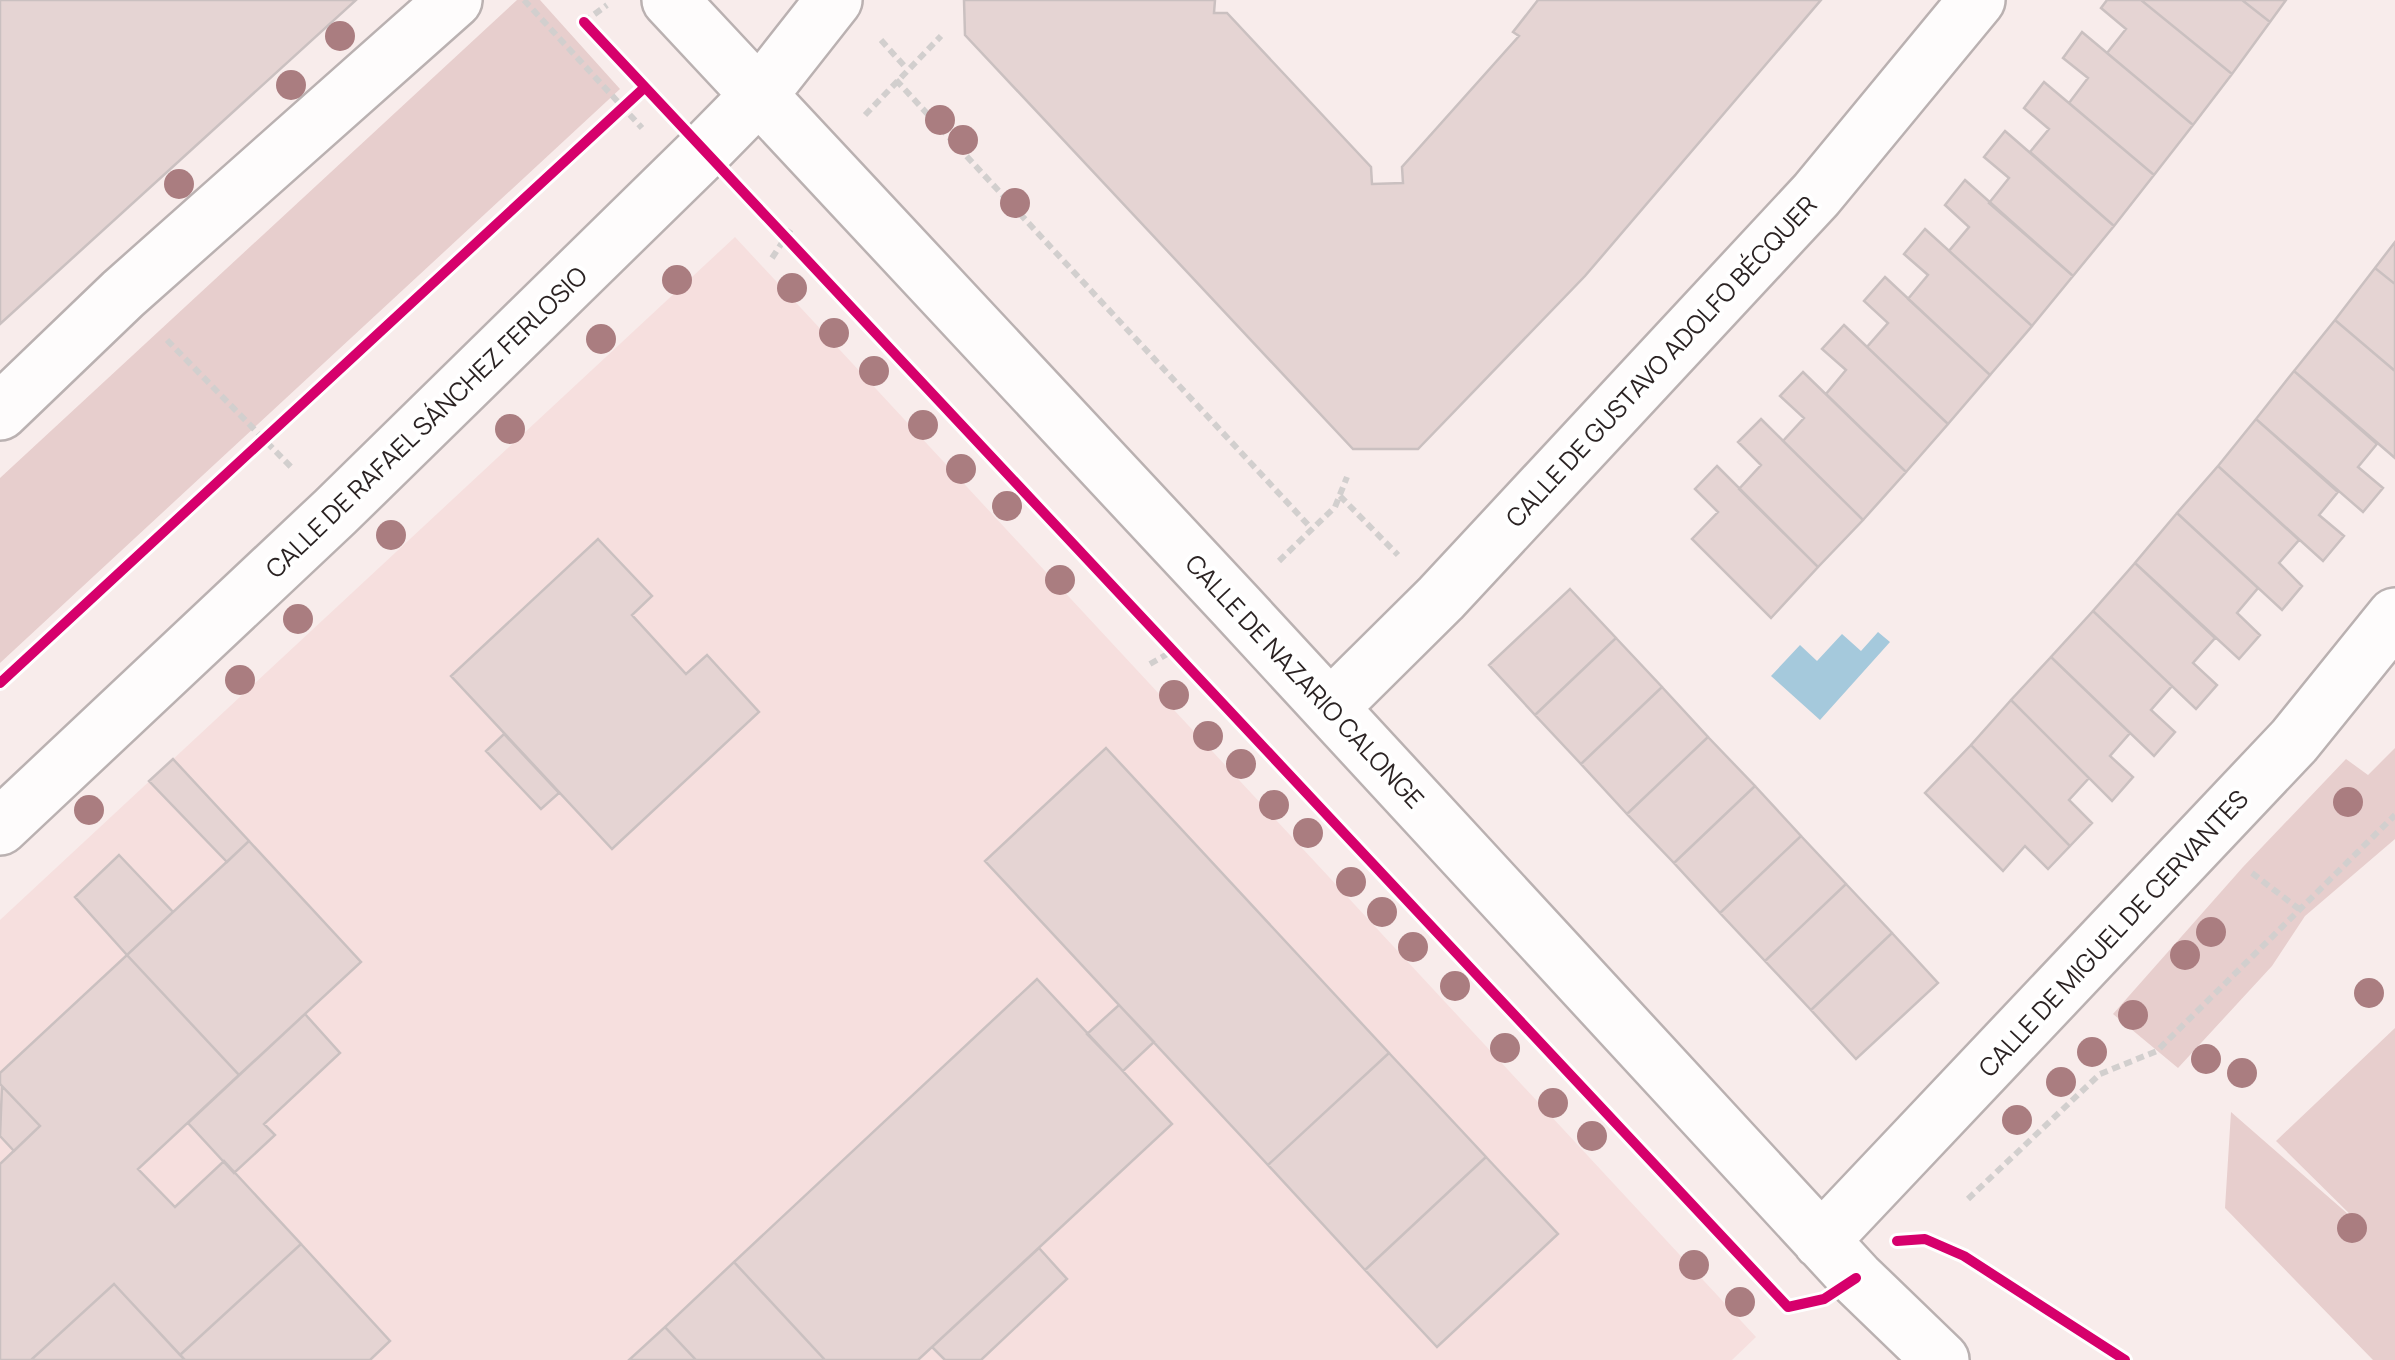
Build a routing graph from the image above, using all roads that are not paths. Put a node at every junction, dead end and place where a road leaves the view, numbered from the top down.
1 (454, 0) edge
2 (670, 0) edge
3 (834, 0) edge
4 (1977, 0) edge
5 (760, 94) junction
6 (0, 412) edge
7 (2395, 616) edge
8 (1330, 708) junction
9 (0, 827) edge
10 (1821, 1241) junction
11 (1941, 1360) edge

1 - 6 street
2 - 5 street, CALLE DE NAZARIO CALONGE
3 - 5 street, CALLE DE RAFAEL SÁNCHEZ FERLOSIO
4 - 8 street, CALLE DE GUSTAVO ADOLFO BÉCQUER
5 - 8 street, CALLE DE NAZARIO CALONGE
5 - 9 street, CALLE DE RAFAEL SÁNCHEZ FERLOSIO
7 - 10 street, CALLE DE MIGUEL DE CERVANTES
8 - 10 street, CALLE DE NAZARIO CALONGE
10 - 11 street, CALLE DE NAZARIO CALONGE

